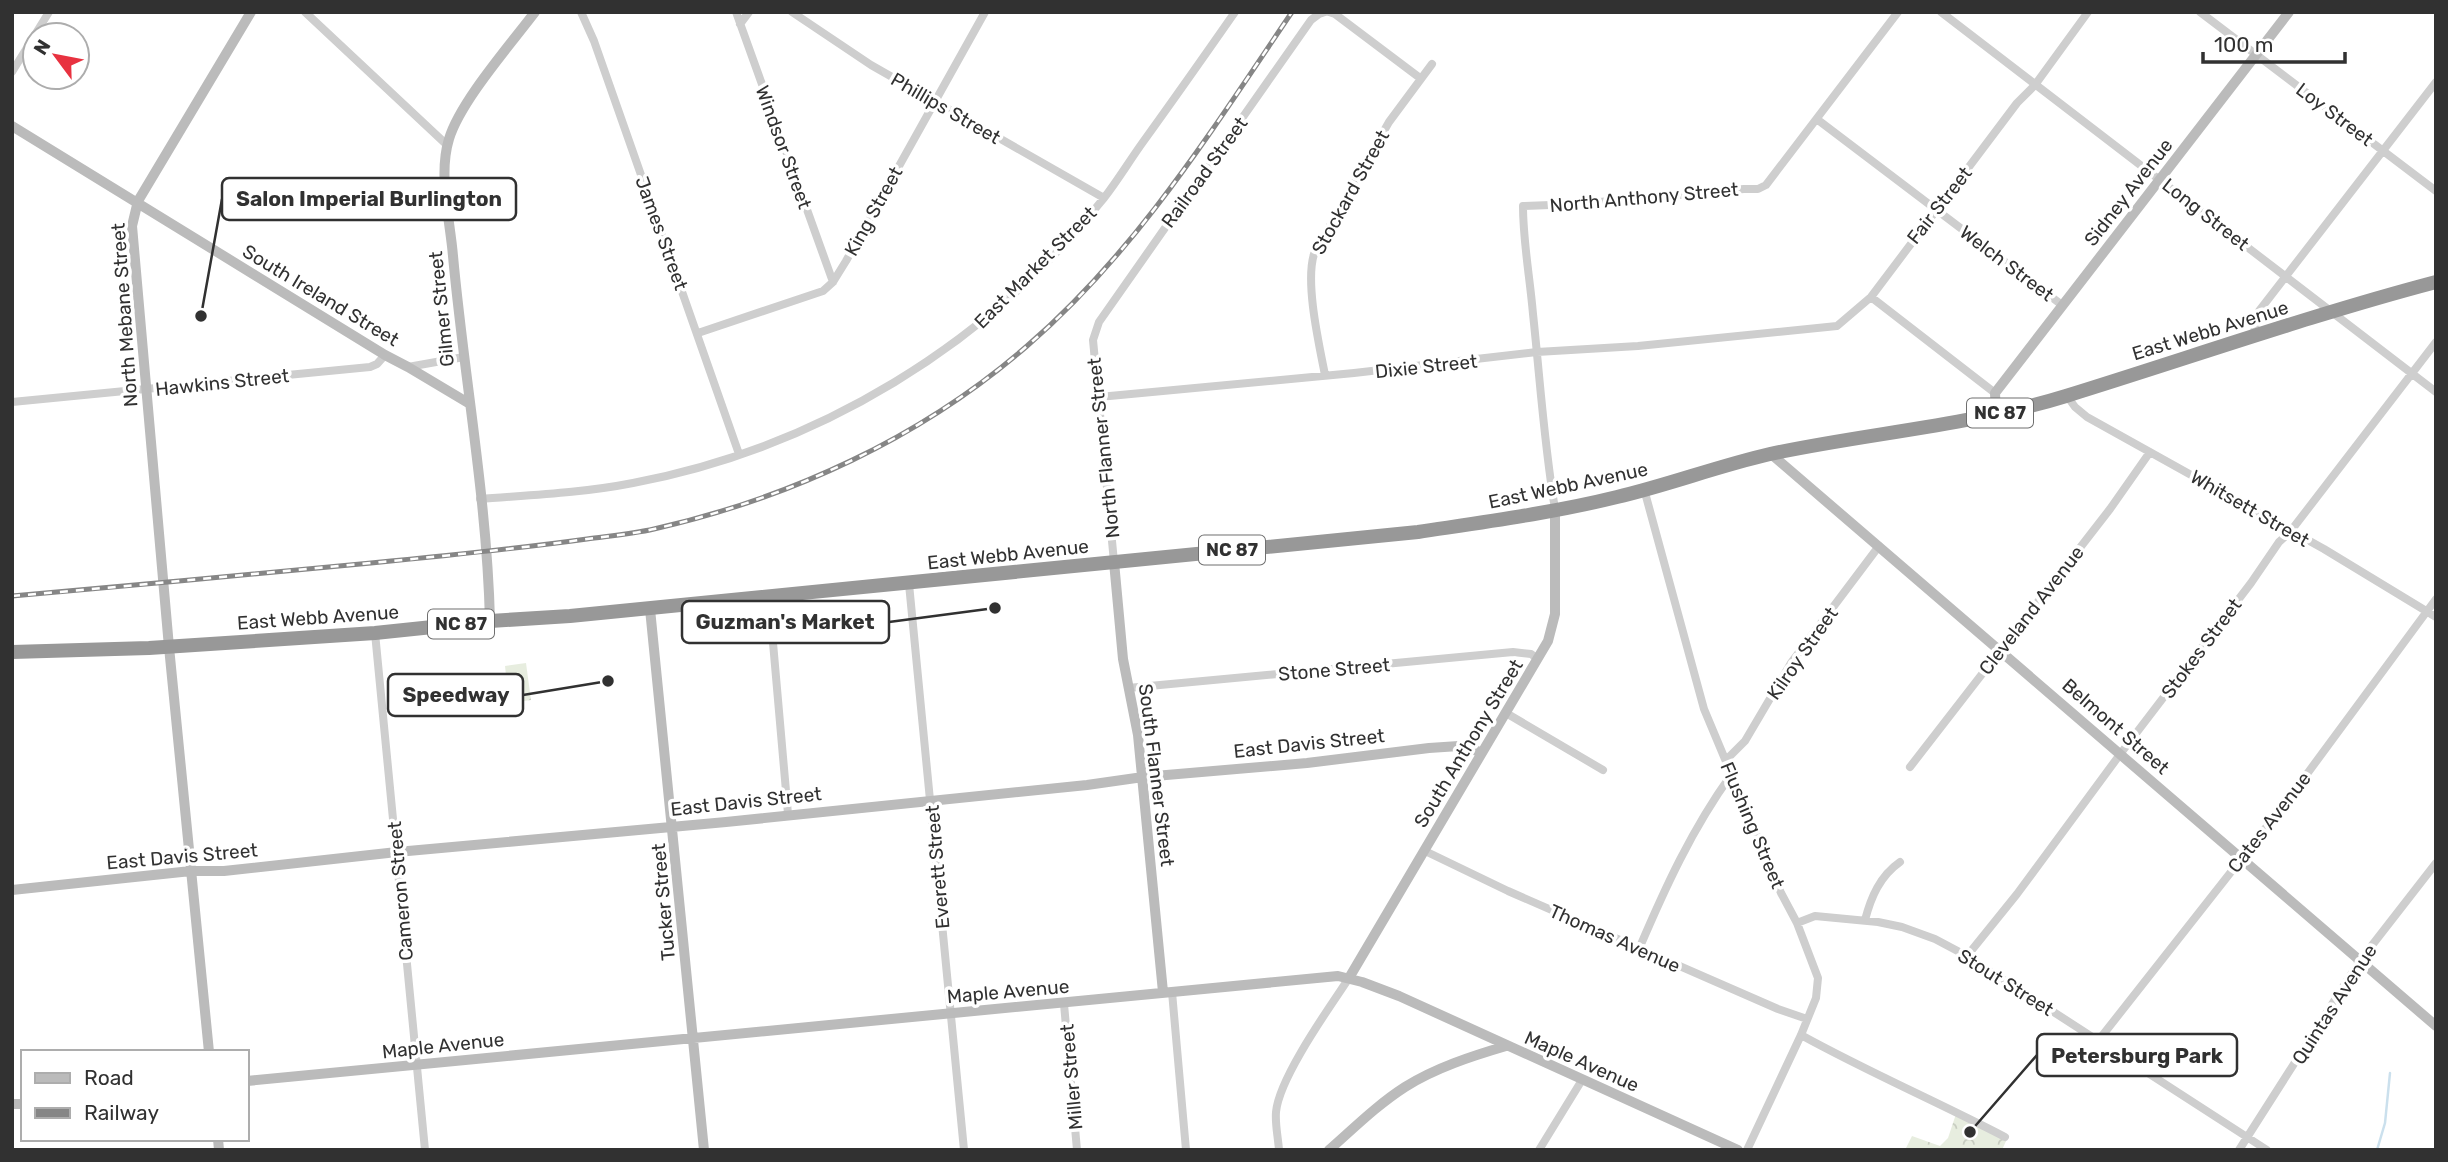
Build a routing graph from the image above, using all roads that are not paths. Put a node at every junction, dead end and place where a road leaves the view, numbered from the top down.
1 (49, 12) edge
2 (251, 12) edge
3 (305, 12) edge
4 (535, 12) edge
5 (581, 12) edge
6 (736, 12) edge
7 (749, 12) edge
8 (792, 12) edge
9 (985, 12) edge
10 (1236, 12) edge
11 (1898, 12) edge
12 (1941, 12) edge
13 (2088, 12) edge
14 (2200, 12) edge
15 (2289, 12) edge
16 (1324, 13) edge
17 (740, 24) junction
18 (2257, 54) junction
19 (1432, 64) dead end
20 (12, 72) edge
21 (1420, 78) junction
22 (2436, 82) edge
23 (2035, 85) junction
24 (934, 100) junction
25 (1818, 120) junction
26 (12, 126) edge
27 (447, 145) junction
28 (2382, 150) junction
29 (2161, 179) junction
30 (2436, 191) edge
31 (1104, 198) junction
32 (138, 201) junction
33 (1936, 209) junction
34 (2286, 275) junction
35 (832, 282) junction
36 (2436, 282) edge
37 (1871, 297) junction
38 (2062, 305) junction
39 (2332, 312) junction
40 (698, 333) junction
41 (1095, 333) joint
42 (1753, 335) joint
43 (2253, 336) junction
44 (2436, 341) edge
45 (1537, 352) junction
46 (385, 355) junction
47 (464, 357) junction
48 (408, 367) junction
49 (2411, 373) junction
50 (1325, 375) junction
51 (147, 389) junction
52 (2436, 392) edge
53 (1995, 393) junction
54 (2067, 396) junction
55 (1099, 397) junction
56 (12, 402) edge
57 (470, 404) junction
58 (1996, 414) junction
59 (2150, 452) junction
60 (738, 454) junction
61 (1771, 454) junction
62 (1644, 489) junction
63 (480, 499) junction
64 (1555, 509) junction
65 (2290, 532) junction
66 (1879, 547) junction
67 (1114, 562) junction
68 (909, 583) junction
69 (769, 597) junction
70 (2436, 599) edge
71 (650, 609) junction
72 (2427, 611) junction
73 (2436, 617) edge
74 (490, 621) junction
75 (375, 633) junction
76 (169, 647) junction
77 (2000, 650) junction
78 (12, 652) edge
79 (1538, 659) junction
80 (1128, 688) junction
81 (1506, 713) junction
82 (1481, 752) junction
83 (2121, 753) junction
84 (1726, 760) junction
85 (1910, 767) dead end
86 (1604, 770) dead end
87 (1731, 775) junction
88 (1143, 778) junction
89 (931, 800) junction
90 (788, 814) junction
91 (673, 826) junction
92 (1425, 851) junction
93 (397, 852) junction
94 (2240, 859) junction
95 (1900, 862) dead end
96 (2436, 863) edge
97 (191, 871) junction
98 (12, 890) edge
99 (1865, 920) junction
100 (1797, 923) junction
101 (1639, 949) junction
102 (1967, 956) junction
103 (2359, 962) junction
104 (1349, 978) junction
105 (1168, 992) junction
106 (1065, 1003) junction
107 (949, 1013) junction
108 (1807, 1019) junction
109 (2436, 1026) edge
110 (1801, 1035) junction
111 (693, 1039) junction
112 (2098, 1041) junction
113 (1506, 1046) junction
114 (209, 1050) edge
115 (416, 1066) junction
116 (1582, 1080) junction
117 (248, 1082) edge
118 (2005, 1137) dead end
119 (2246, 1137) junction
120 (425, 1150) edge
121 (704, 1150) edge
122 (964, 1150) edge
123 (1077, 1150) edge
124 (1186, 1150) edge
125 (1279, 1150) edge
126 (1329, 1150) edge
127 (1539, 1150) edge
128 (1738, 1150) edge
129 (1747, 1150) edge
130 (2239, 1150) edge
131 (2267, 1150) edge

1 - 20 street
2 - 32 street, North Mebane Street
3 - 27 street
4 - 27 street
5 - 40 street, James Street
6 - 17 street, Windsor Street
7 - 17 street
8 - 24 street, Phillips Street
9 - 24 street, King Street
10 - 31 street, East Market Street
11 - 25 street, North Anthony Street
12 - 23 street, Long Street
13 - 23 street, Fair Street
14 - 18 street, Loy Street
15 - 18 street, Sidney Avenue
16 - 21 street
16 - 41 street, Railroad Street
17 - 35 street, Windsor Street
18 - 28 street, Loy Street
18 - 29 street, Sidney Avenue
19 - 21 street, Stockard Street
21 - 50 street, Stockard Street
22 - 28 street
23 - 29 street, Long Street
23 - 33 street, Fair Street
24 - 31 street, Phillips Street
24 - 35 street, King Street
25 - 33 street, Welch Street
25 - 45 street, North Anthony Street
26 - 32 street, South Ireland Street
27 - 47 street, Gilmer Street
28 - 30 street, Loy Street
28 - 34 street
29 - 34 street, Long Street
29 - 38 street, Sidney Avenue
31 - 60 street, East Market Street
32 - 46 street, South Ireland Street
32 - 51 street, North Mebane Street
33 - 37 street, Fair Street
33 - 38 street, Welch Street
34 - 39 street, Long Street
34 - 43 street
35 - 40 street
36 - 39 highway, East Webb Avenue / NC 87
37 - 42 street, Fair Street
37 - 53 street
38 - 53 street, Sidney Avenue
39 - 43 highway, East Webb Avenue / NC 87
39 - 49 street, Long Street
40 - 60 street, James Street
41 - 55 street, North Flanner Street
42 - 45 street, Dixie Street
43 - 54 highway, East Webb Avenue / NC 87
44 - 49 street, Stokes Street
45 - 50 street, Dixie Street
45 - 64 street, North Anthony Street
46 - 48 street, South Ireland Street
46 - 51 street, Hawkins Street
47 - 48 street
47 - 57 street, Gilmer Street
48 - 57 street, South Ireland Street
49 - 52 street, Long Street
49 - 65 street, Stokes Street
50 - 55 street, Dixie Street
51 - 56 street, Hawkins Street
51 - 76 street, North Mebane Street
53 - 58 street
54 - 58 highway, East Webb Avenue / NC 87
54 - 59 street, Whitsett Street
55 - 67 street, North Flanner Street
57 - 63 street, Gilmer Street
58 - 61 highway, East Webb Avenue / NC 87
59 - 65 street, Whitsett Street
59 - 77 street, Cleveland Avenue
60 - 63 street, East Market Street
61 - 62 highway, East Webb Avenue / NC 87
61 - 66 street, Belmont Street
62 - 64 highway, East Webb Avenue / NC 87
62 - 84 street, Flushing Street
63 - 74 street, Gilmer Street
64 - 67 highway, East Webb Avenue / NC 87
64 - 79 street, South Anthony Street
65 - 72 street, Whitsett Street
65 - 83 street, Stokes Street
66 - 77 street, Belmont Street
66 - 84 street, Kilroy Street
67 - 68 highway, East Webb Avenue / NC 87
67 - 80 street, South Flanner Street
68 - 69 highway, East Webb Avenue / NC 87
68 - 89 street, Everett Street
69 - 71 highway, East Webb Avenue / NC 87
69 - 90 street
70 - 72 street, Cates Avenue
71 - 74 highway, East Webb Avenue / NC 87
71 - 91 street, Tucker Street
72 - 73 street, Whitsett Street
72 - 94 street, Cates Avenue
74 - 75 highway, East Webb Avenue / NC 87
75 - 76 highway, East Webb Avenue / NC 87
75 - 93 street, Cameron Street
76 - 78 highway, East Webb Avenue / NC 87
76 - 97 street, North Mebane Street
77 - 83 street, Belmont Street
77 - 85 street, Cleveland Avenue
79 - 80 street, Stone Street
79 - 81 street, South Anthony Street
80 - 88 street, South Flanner Street
81 - 82 street, South Anthony Street
81 - 86 street
82 - 88 street, East Davis Street
82 - 92 street, South Anthony Street
83 - 94 street, Belmont Street
83 - 102 street, Stokes Street
84 - 87 street, Flushing Street
87 - 100 street, Flushing Street
87 - 101 street
88 - 89 street, East Davis Street
88 - 105 street, South Flanner Street
89 - 90 street, East Davis Street
89 - 107 street, Everett Street
90 - 91 street, East Davis Street
91 - 93 street, East Davis Street
91 - 111 street, Tucker Street
92 - 101 street, Thomas Avenue
92 - 104 street, South Anthony Street
93 - 97 street, East Davis Street
93 - 115 street, Cameron Street
94 - 103 street, Belmont Street
94 - 112 street, Cates Avenue
95 - 99 street
96 - 103 street, Quintas Avenue
97 - 98 street, East Davis Street
97 - 114 street, North Mebane Street
99 - 100 street, Stout Street
99 - 102 street, Stout Street
100 - 108 street, Flushing Street
101 - 108 street, Thomas Avenue
102 - 112 street, Stout Street
103 - 109 street, Belmont Street
103 - 119 street, Quintas Avenue
104 - 105 street, Maple Avenue
104 - 113 street, Maple Avenue
104 - 125 street
105 - 106 street, Maple Avenue
105 - 124 street, South Flanner Street
106 - 107 street, Maple Avenue
106 - 123 street, Miller Street
107 - 111 street, Maple Avenue
107 - 122 street, Everett Street
108 - 110 street, Flushing Street
110 - 118 street
110 - 129 street, Flushing Street
111 - 115 street, Maple Avenue
111 - 121 street, Tucker Street
112 - 119 street, Stout Street
113 - 116 street, Maple Avenue
113 - 126 street
115 - 117 street, Maple Avenue
115 - 120 street, Cameron Street
116 - 127 street
116 - 128 street, Maple Avenue
119 - 130 street, Quintas Avenue
119 - 131 street, Stout Street

